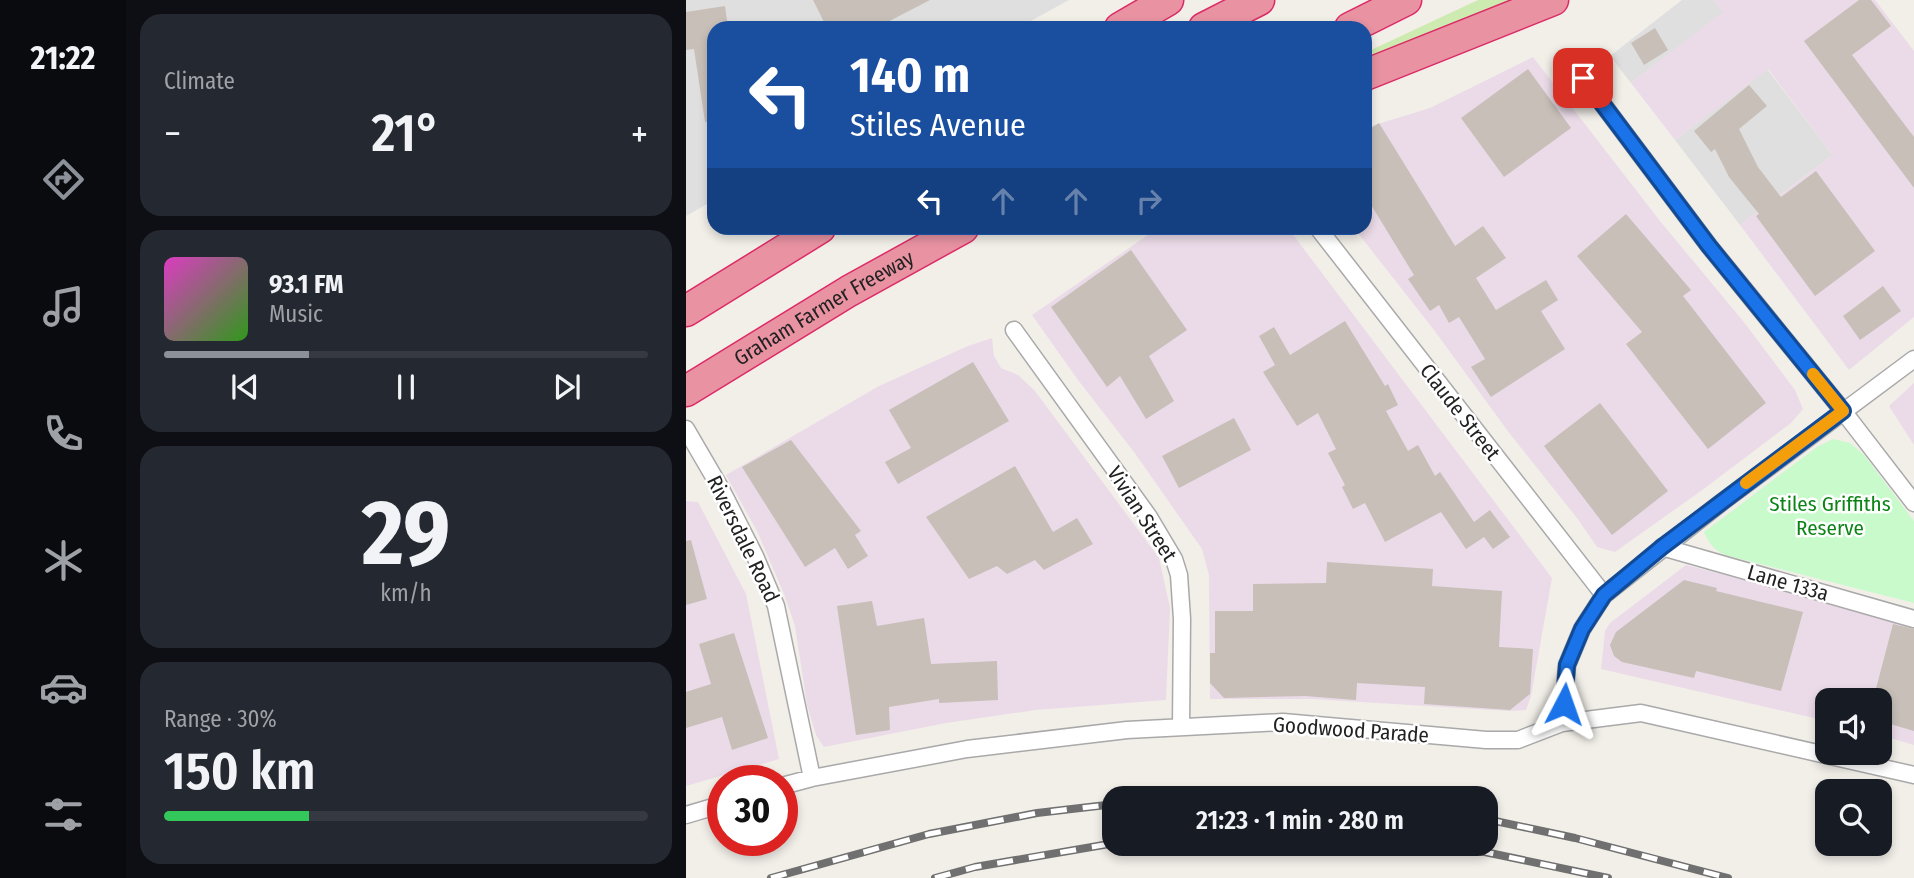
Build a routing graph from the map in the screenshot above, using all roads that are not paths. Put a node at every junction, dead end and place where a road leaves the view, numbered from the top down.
1 (1168, 0) edge
2 (1259, 0) edge
3 (1406, 0) edge
4 (1553, 0) edge
5 (1132, 21) edge
6 (1218, 21) edge
7 (1364, 21) edge
8 (1575, 64) dead end
9 (1372, 72) edge
10 (809, 235) edge
11 (950, 235) edge
12 (1323, 235) edge
13 (686, 311) edge
14 (1014, 330) dead end
15 (1914, 359) edge
16 (686, 391) edge
17 (1843, 411) junction
18 (686, 429) edge
19 (1914, 503) edge
20 (1662, 547) junction
21 (1604, 595) junction
22 (1914, 619) edge
23 (1562, 723) junction
24 (1181, 727) junction
25 (1914, 775) edge
26 (812, 778) junction
27 (798, 782) edge
28 (707, 809) edge
29 (686, 815) edge

1 - 5 highway
2 - 6 highway
3 - 7 highway
4 - 9 highway
8 - 17 street
10 - 13 highway
11 - 16 highway, Graham Farmer Freeway
12 - 21 street, Claude Street
14 - 24 street, Vivian Street
15 - 17 street
17 - 19 street
17 - 20 street
18 - 26 street, Riversdale Road
20 - 21 street
20 - 22 street, Lane 133a
21 - 23 street
23 - 24 street, Goodwood Parade
23 - 25 street, Goodwood Parade
24 - 26 street, Goodwood Parade
26 - 27 street, Goodwood Parade
28 - 29 street

